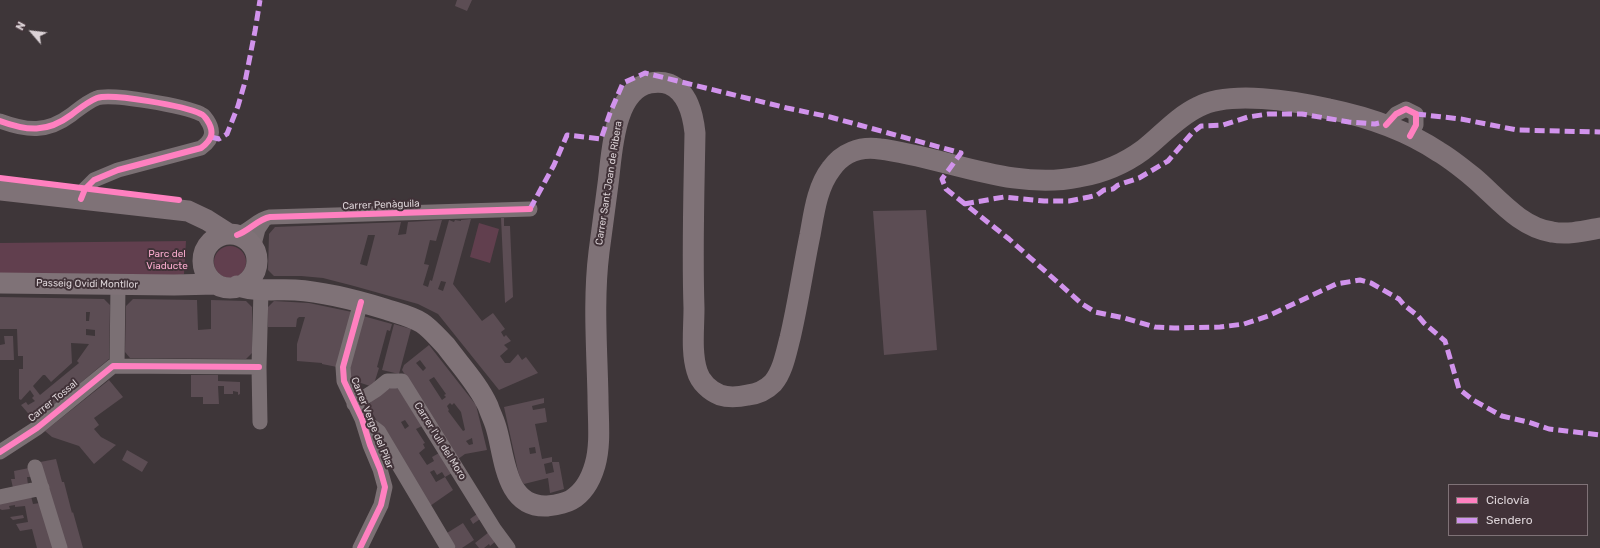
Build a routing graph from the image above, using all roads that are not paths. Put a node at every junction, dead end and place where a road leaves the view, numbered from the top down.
1 (0, 121) edge
2 (0, 190) edge
3 (81, 199) junction
4 (530, 209) dead end
5 (193, 213) junction
6 (266, 218) junction
7 (1600, 228) edge
8 (233, 234) junction
9 (253, 248) junction
10 (205, 256) junction
11 (255, 269) junction
12 (0, 283) edge
13 (216, 284) junction
14 (118, 285) junction
15 (174, 285) junction
16 (237, 286) junction
17 (261, 290) junction
18 (288, 290) junction
19 (361, 302) junction
20 (117, 365) junction
21 (259, 367) junction
22 (354, 404) junction
23 (362, 419) junction
24 (260, 422) dead end
25 (0, 452) edge
26 (35, 467) dead end
27 (42, 488) junction
28 (0, 497) edge
29 (60, 548) edge
30 (360, 548) edge
31 (448, 548) edge
32 (508, 548) edge

1 - 3 street
2 - 3 main road
3 - 5 main road
4 - 6 street, Carrer Penàguila
5 - 8 main road
5 - 10 main road
6 - 8 street
6 - 9 street
7 - 19 main road, Carrer Sant Joan de Ribera
8 - 9 main road
8 - 10 main road
9 - 11 main road
10 - 13 main road
10 - 15 main road, Passeig Ovidi Montllor
11 - 16 main road
11 - 18 main road, Carrer Sant Joan de Ribera
12 - 14 main road, Passeig Ovidi Montllor
13 - 15 main road, Passeig Ovidi Montllor
13 - 16 main road
14 - 15 main road, Passeig Ovidi Montllor
14 - 20 street
16 - 17 main road, Carrer Sant Joan de Ribera
17 - 18 main road, Carrer Sant Joan de Ribera
17 - 21 street
18 - 19 main road, Carrer Sant Joan de Ribera
19 - 22 street, Carrer Verge del Pilar
20 - 21 street
20 - 25 street, Carrer Tossal
21 - 24 street
22 - 23 street, Carrer Verge del Pilar
22 - 32 street, Carrer l'ull del Moro
23 - 30 street, Carrer Verge del Pilar
23 - 31 street
26 - 27 street
27 - 28 street
27 - 29 street

